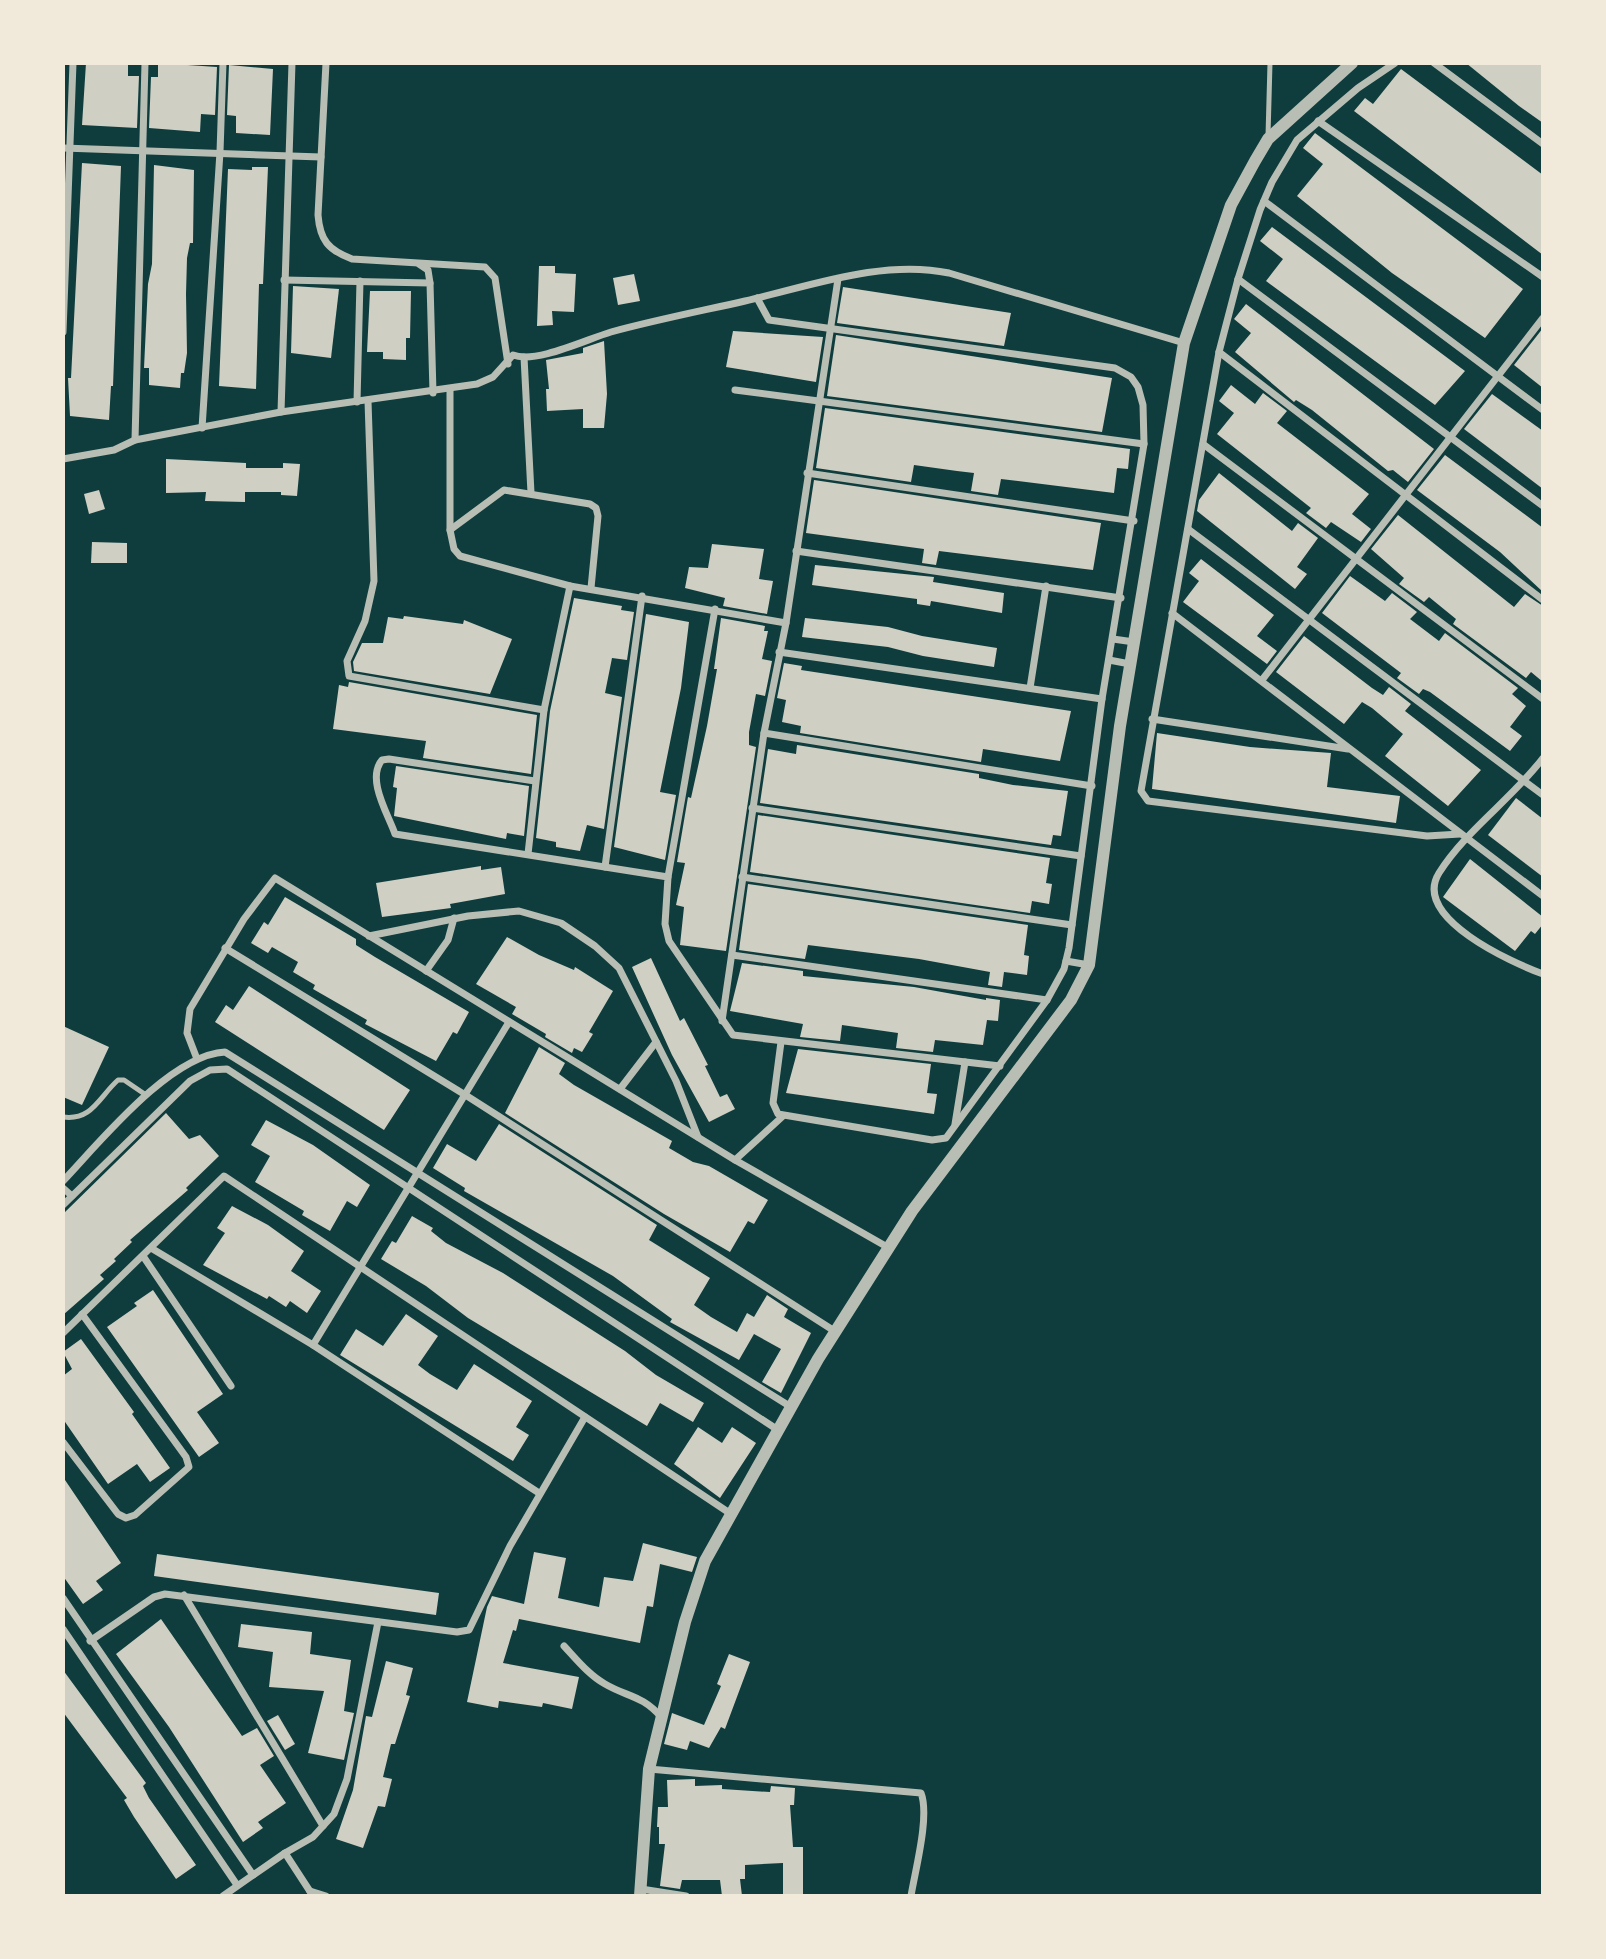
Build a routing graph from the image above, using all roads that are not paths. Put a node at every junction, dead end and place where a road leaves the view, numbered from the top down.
1 (74, 63) edge
2 (145, 63) edge
3 (222, 63) edge
4 (292, 63) edge
5 (326, 63) edge
6 (1270, 63) edge
7 (1352, 63) edge
8 (1395, 63) edge
9 (1434, 63) edge
10 (1318, 121) junction
11 (1268, 139) junction
12 (1543, 144) edge
13 (66, 148) edge
14 (143, 150) junction
15 (220, 152) junction
16 (289, 154) junction
17 (321, 157) junction
18 (1264, 201) junction
19 (415, 262) junction
20 (1543, 277) edge
21 (838, 279) junction
22 (1238, 279) junction
23 (284, 280) junction
24 (360, 281) junction
25 (430, 283) junction
26 (757, 298) junction
27 (1543, 318) edge
28 (831, 328) junction
29 (63, 332) edge
30 (1184, 343) junction
31 (1219, 352) junction
32 (524, 357) junction
33 (508, 365) junction
34 (1497, 376) junction
35 (450, 390) junction
36 (735, 390) dead end
37 (433, 393) junction
38 (821, 400) junction
39 (368, 401) junction
40 (357, 402) junction
41 (1543, 410) edge
42 (281, 412) junction
43 (202, 428) junction
44 (1450, 435) junction
45 (135, 440) junction
46 (1203, 443) junction
47 (1144, 444) junction
48 (63, 459) edge
49 (807, 473) junction
50 (1404, 493) junction
51 (531, 494) junction
52 (1543, 506) edge
53 (1134, 521) junction
54 (1188, 529) junction
55 (450, 530) junction
56 (796, 551) junction
57 (1356, 557) junction
58 (570, 586) junction
59 (1046, 586) junction
60 (591, 588) junction
61 (642, 596) junction
62 (1121, 598) junction
63 (1543, 600) edge
64 (715, 609) junction
65 (1172, 613) junction
66 (1308, 621) junction
67 (786, 623) junction
68 (1113, 639) junction
69 (1134, 642) junction
70 (779, 652) junction
71 (1109, 660) junction
72 (1130, 664) junction
73 (1262, 680) junction
74 (1030, 688) junction
75 (1102, 699) junction
76 (1543, 699) edge
77 (544, 710) junction
78 (1152, 719) junction
79 (764, 733) junction
80 (1348, 749) junction
81 (1543, 758) edge
82 (536, 781) junction
83 (1525, 781) junction
84 (1092, 786) junction
85 (1543, 794) edge
86 (752, 808) junction
87 (1460, 834) junction
88 (1468, 839) junction
89 (528, 854) junction
90 (1081, 856) junction
91 (605, 867) junction
92 (668, 877) junction
93 (741, 877) junction
94 (1543, 896) edge
95 (454, 918) junction
96 (1072, 925) junction
97 (368, 936) junction
98 (225, 948) junction
99 (732, 955) junction
100 (1066, 961) junction
101 (1089, 965) junction
102 (426, 971) junction
103 (1543, 974) edge
104 (1047, 1000) junction
105 (509, 1021) junction
106 (722, 1022) junction
107 (656, 1042) junction
108 (782, 1042) junction
109 (197, 1059) junction
110 (965, 1062) junction
111 (1000, 1066) junction
112 (620, 1089) junction
113 (980, 1093) junction
114 (146, 1095) junction
115 (467, 1096) junction
116 (993, 1101) junction
117 (783, 1116) junction
118 (63, 1117) edge
119 (954, 1128) junction
120 (698, 1137) junction
121 (735, 1160) junction
122 (419, 1173) junction
123 (63, 1181) edge
124 (63, 1188) edge
125 (410, 1188) junction
126 (72, 1196) junction
127 (63, 1205) edge
128 (151, 1248) junction
129 (889, 1248) junction
130 (144, 1256) junction
131 (362, 1266) junction
132 (82, 1314) junction
133 (837, 1332) junction
134 (63, 1333) edge
135 (313, 1345) junction
136 (231, 1386) dead end
137 (791, 1407) junction
138 (586, 1417) junction
139 (778, 1430) junction
140 (63, 1443) edge
141 (539, 1493) junction
142 (730, 1514) junction
143 (184, 1595) junction
144 (63, 1598) edge
145 (378, 1622) junction
146 (63, 1629) edge
147 (90, 1641) junction
148 (564, 1646) dead end
149 (661, 1717) junction
150 (649, 1769) junction
151 (323, 1826) junction
152 (285, 1853) junction
153 (253, 1875) junction
154 (237, 1885) junction
155 (641, 1892) edge
156 (311, 1893) edge
157 (223, 1896) edge
158 (326, 1896) edge
159 (686, 1896) edge
160 (911, 1896) edge

1 - 13 street
2 - 14 street
3 - 15 street
4 - 16 street
5 - 17 street
6 - 11 lane
7 - 11 street
8 - 10 street
9 - 12 street
10 - 18 street
10 - 20 street
11 - 30 street
13 - 14 street
13 - 29 street
14 - 15 street
14 - 45 street
15 - 16 street
15 - 43 street
16 - 17 street
16 - 23 street
17 - 19 street
18 - 22 street
18 - 34 street
19 - 25 street
19 - 33 street
21 - 26 street
21 - 28 street
21 - 30 street
22 - 31 street
22 - 44 street
23 - 24 street
23 - 42 street
24 - 25 street
24 - 40 street
25 - 37 street
26 - 28 street
26 - 32 street
27 - 34 street
28 - 38 street
28 - 47 street
30 - 69 street
31 - 46 street
31 - 50 street
32 - 33 street
32 - 51 street
33 - 35 street
34 - 41 street
34 - 44 street
35 - 37 street
35 - 55 street
36 - 38 street
37 - 39 street
38 - 47 street
38 - 49 street
39 - 40 street
39 - 77 street
40 - 42 street
42 - 43 street
43 - 45 street
44 - 50 street
44 - 52 street
45 - 48 street
46 - 54 street
46 - 57 street
47 - 53 street
49 - 53 street
49 - 56 street
50 - 57 street
50 - 63 street
51 - 55 street
51 - 60 street
53 - 62 street
54 - 65 street
54 - 66 street
55 - 58 street
56 - 59 street
56 - 67 street
57 - 66 street
57 - 76 street
58 - 60 street
58 - 77 street
59 - 62 street
59 - 74 street
60 - 61 street
61 - 64 street
61 - 91 street
62 - 68 street
64 - 67 street
64 - 92 street
65 - 73 street
65 - 78 street
66 - 73 street
66 - 83 street
67 - 70 street
68 - 69 street
68 - 71 street
69 - 72 street
70 - 74 street
70 - 79 street
71 - 72 street
71 - 75 street
72 - 101 street
73 - 80 street
74 - 75 street
75 - 84 street
77 - 82 street
78 - 80 street
78 - 87 street
79 - 84 street
79 - 86 street
80 - 87 street
81 - 83 street
82 - 89 street
82 - 89 street
83 - 85 street
83 - 88 street
84 - 90 street
86 - 90 street
86 - 93 street
87 - 88 street
88 - 94 street
88 - 103 street
89 - 91 street
90 - 96 street
91 - 92 street
92 - 106 street
93 - 96 street
93 - 99 street
95 - 97 street
95 - 102 street
95 - 107 street
96 - 100 street
97 - 98 street
97 - 102 street
98 - 109 street
98 - 115 street
99 - 104 street
99 - 106 street
100 - 101 street
100 - 104 street
101 - 116 street
102 - 105 street
104 - 111 street
105 - 112 street
105 - 115 street
106 - 108 street
107 - 112 street
107 - 120 street
108 - 110 street
108 - 117 street
109 - 114 street
109 - 122 street
110 - 111 street
110 - 119 street
111 - 113 street
112 - 120 street
113 - 116 street
113 - 119 street
114 - 118 lane
114 - 123 street
115 - 122 street
115 - 133 street
116 - 129 street
117 - 119 street
117 - 121 street
120 - 121 street
121 - 129 street
122 - 125 street
122 - 137 street
124 - 126 street
125 - 126 street
125 - 131 street
125 - 139 street
126 - 127 street
128 - 130 street
128 - 131 street
128 - 135 street
129 - 133 street
130 - 132 street
130 - 136 street
131 - 135 street
131 - 138 street
132 - 134 street
132 - 140 street
133 - 137 street
135 - 141 street
137 - 139 street
138 - 141 street
138 - 142 street
139 - 142 street
141 - 145 street
142 - 149 street
143 - 145 street
143 - 147 street
143 - 151 street
144 - 147 street
145 - 151 street
146 - 154 street
147 - 153 street
148 - 149 street
149 - 150 street
150 - 155 street
150 - 160 street
151 - 152 street
152 - 153 street
152 - 156 street
153 - 154 street
154 - 157 street
155 - 159 street
156 - 158 street

